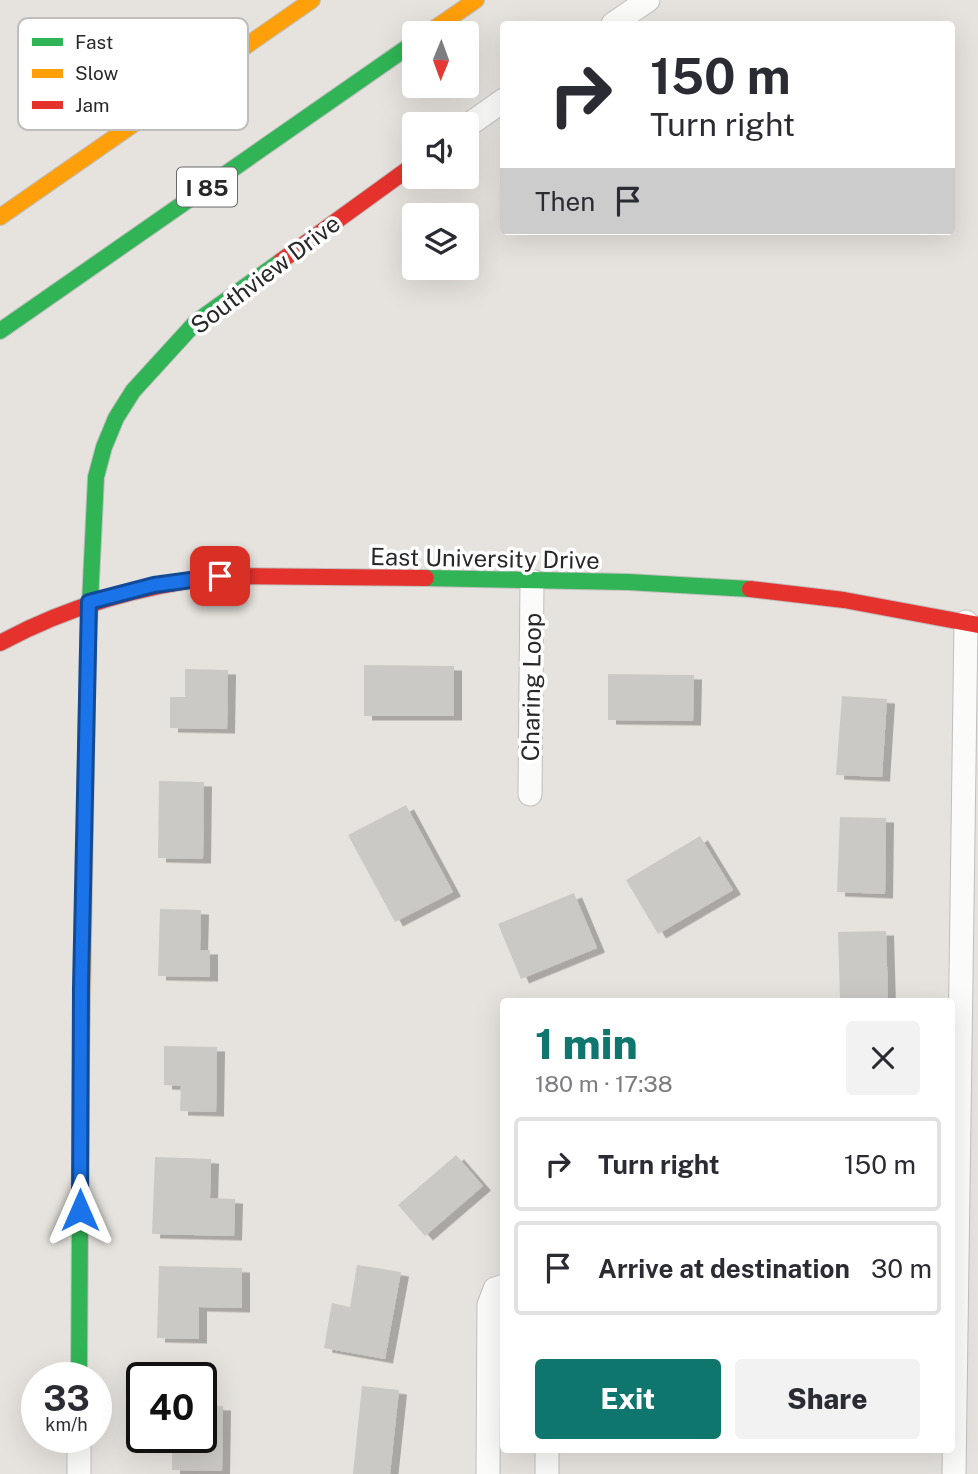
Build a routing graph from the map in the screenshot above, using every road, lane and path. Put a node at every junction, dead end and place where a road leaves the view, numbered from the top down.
1 (312, 0) edge
2 (476, 0) edge
3 (648, 0) edge
4 (445, 21) edge
5 (617, 21) edge
6 (248, 44) edge
7 (402, 51) edge
8 (500, 103) edge
9 (479, 118) edge
10 (124, 130) edge
11 (402, 173) edge
12 (0, 216) edge
13 (0, 331) edge
14 (532, 581) junction
15 (89, 602) junction
16 (972, 624) edge
17 (0, 643) edge
18 (530, 794) dead end
19 (500, 1287) edge
20 (79, 1362) edge
21 (955, 1427) edge
22 (79, 1453) edge
23 (547, 1453) edge
24 (954, 1453) edge
25 (79, 1474) edge
26 (488, 1474) edge
27 (547, 1474) edge
28 (954, 1474) edge

1 - 6 main road
2 - 4 main road
3 - 5 street
7 - 13 main road, I 85
8 - 9 street
10 - 12 main road
11 - 15 main road, Southview Drive
14 - 15 main road, East University Drive
14 - 16 main road, East University Drive
14 - 18 street, Charing Loop
15 - 17 main road, East University Drive
15 - 20 main road, Southview Drive
16 - 21 street
19 - 26 street
22 - 25 street
23 - 27 street
24 - 28 street

